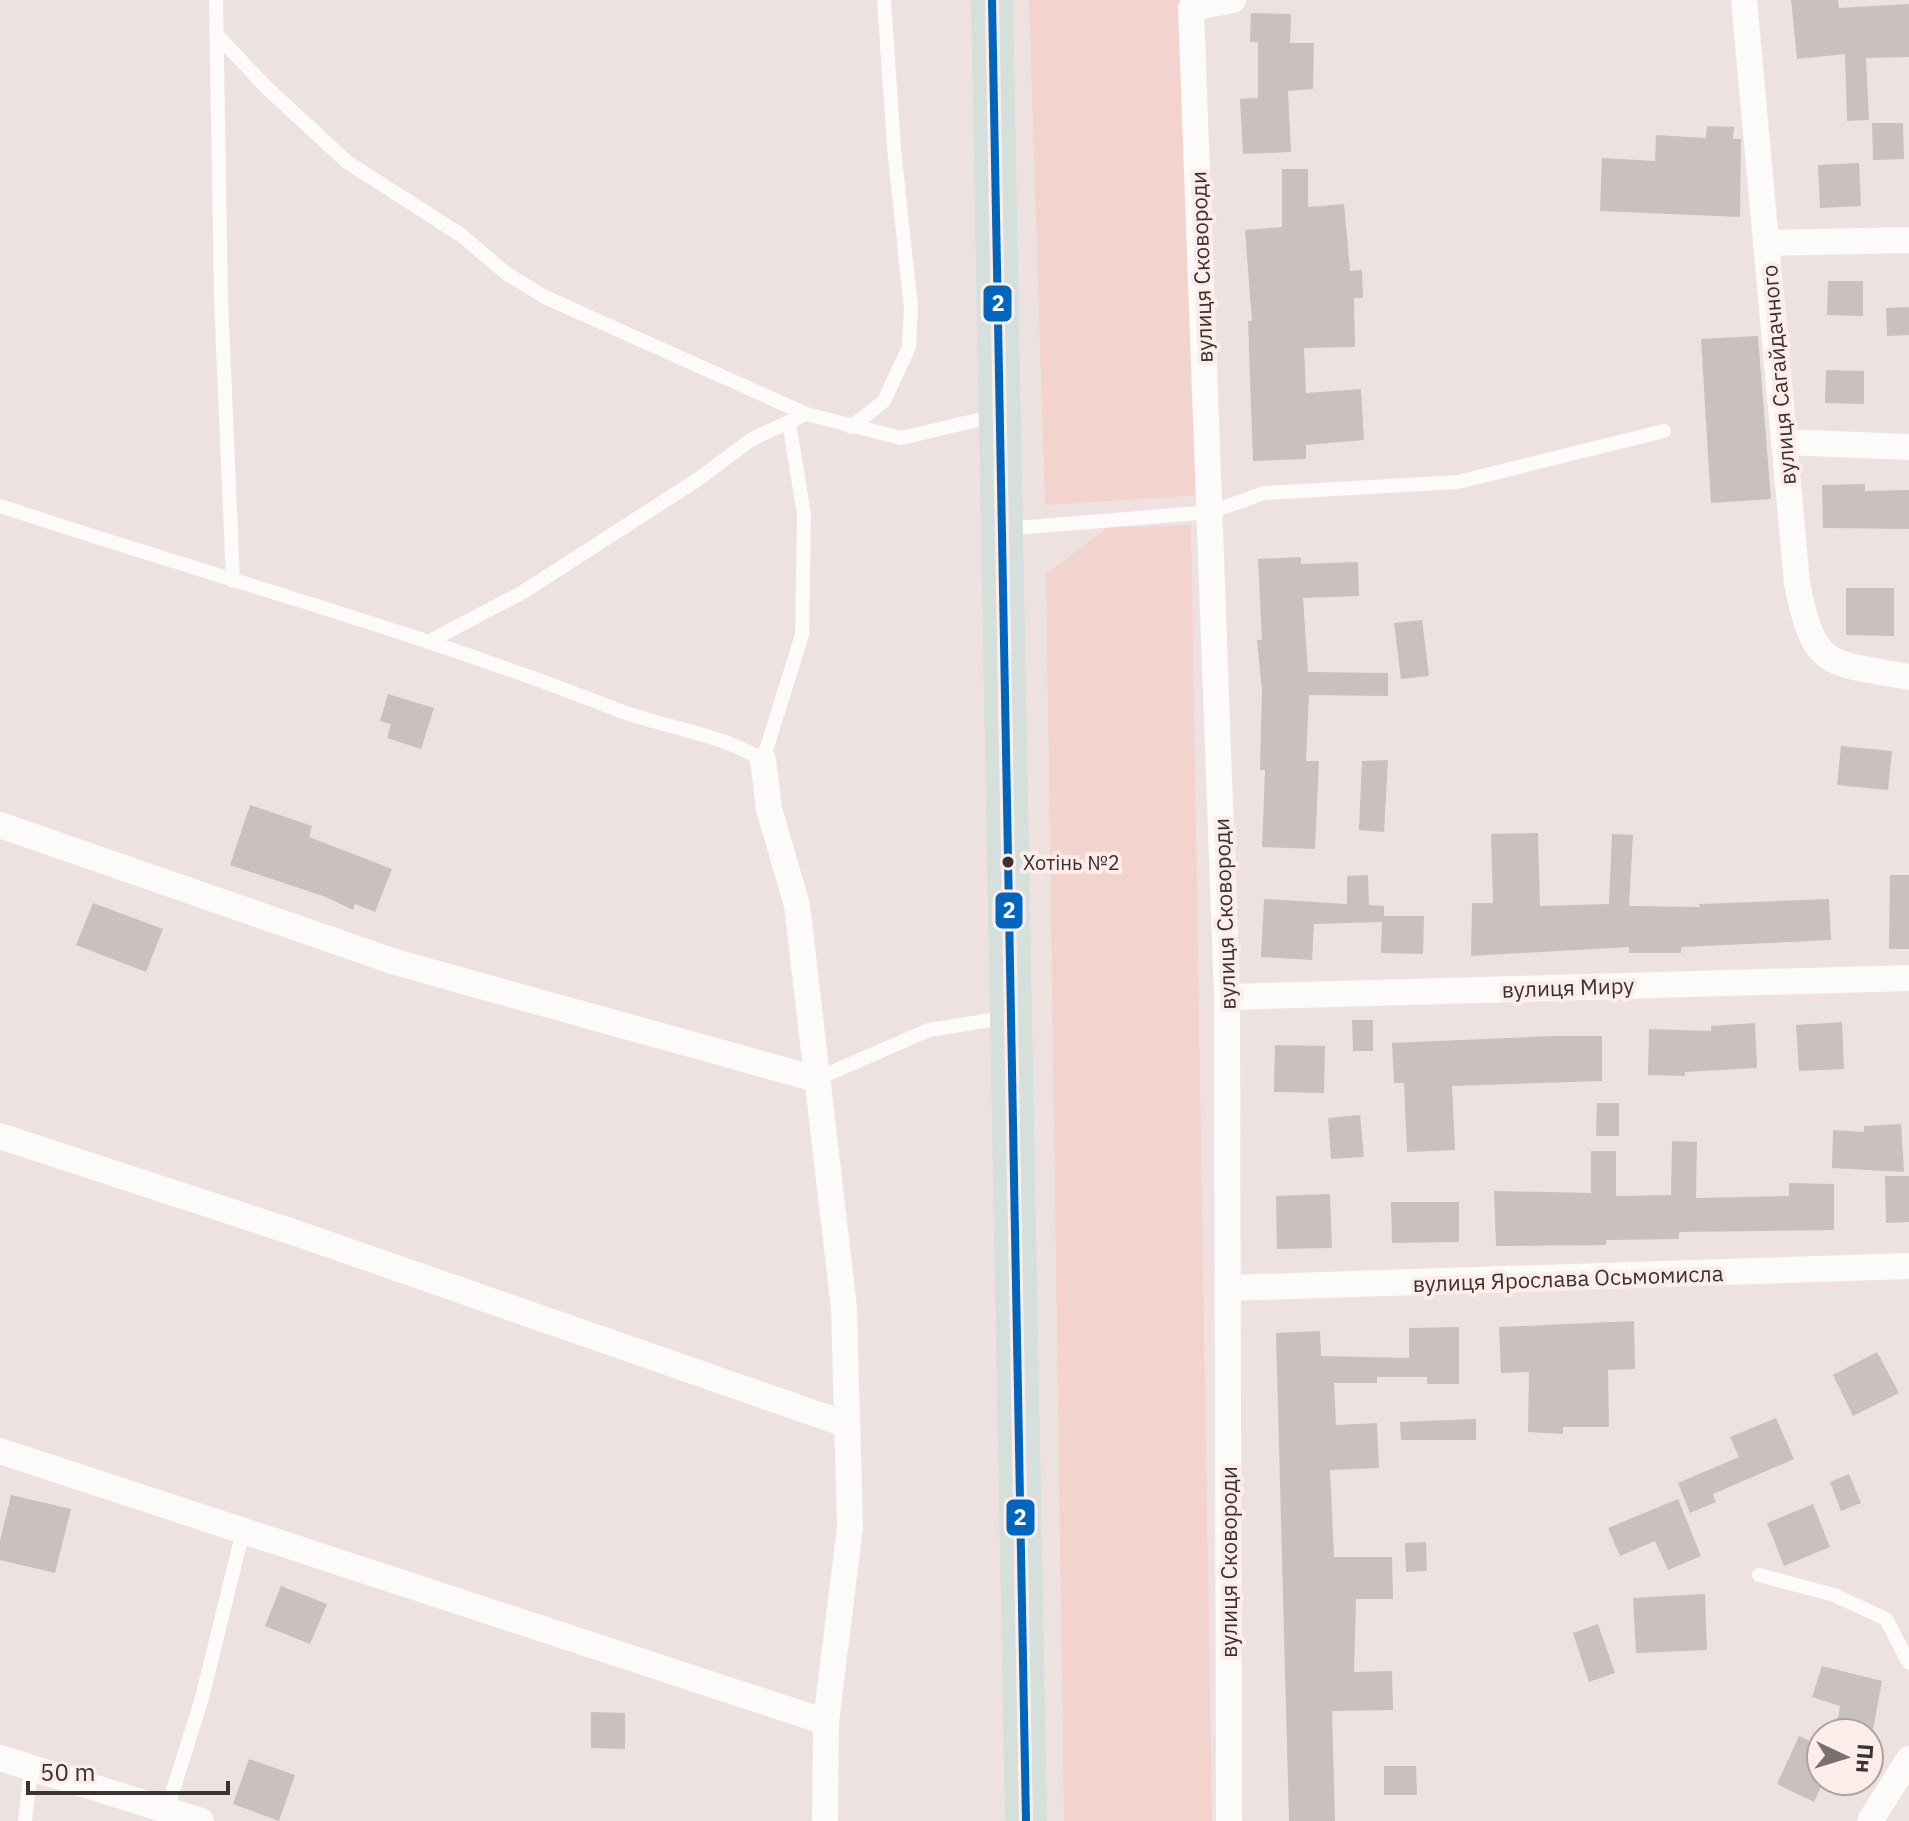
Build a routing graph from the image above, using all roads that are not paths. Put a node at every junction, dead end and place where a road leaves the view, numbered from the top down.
1 (216, 0) edge
2 (884, 0) edge
3 (992, 0) edge
4 (1233, 0) edge
5 (1744, 0) edge
6 (218, 36) junction
7 (1909, 240) edge
8 (1766, 243) junction
9 (806, 414) junction
10 (999, 415) junction
11 (789, 422) junction
12 (851, 427) junction
13 (1664, 431) dead end
14 (1784, 442) junction
15 (1909, 447) edge
16 (0, 506) edge
17 (1211, 512) junction
18 (1001, 529) junction
19 (233, 581) junction
20 (428, 642) junction
21 (1909, 677) edge
22 (763, 760) junction
23 (0, 825) edge
24 (1909, 978) edge
25 (1227, 997) junction
26 (1013, 1016) junction
27 (816, 1079) junction
28 (0, 1136) edge
29 (1909, 1266) edge
30 (1228, 1288) junction
31 (845, 1424) junction
32 (0, 1451) edge
33 (243, 1531) junction
34 (1759, 1575) dead end
35 (1909, 1663) edge
36 (826, 1722) junction
37 (0, 1758) edge
38 (1909, 1759) edge
39 (31, 1768) junction
40 (167, 1810) junction
41 (25, 1821) edge
42 (201, 1821) edge
43 (825, 1821) edge
44 (1026, 1821) edge
45 (1229, 1821) edge
46 (1870, 1821) edge

1 - 6 lane
2 - 12 lane
3 - 10 main road
4 - 17 street, вулиця Сковороди
5 - 8 street, вулиця Сагайдачного
6 - 9 lane
6 - 19 lane
7 - 8 street
8 - 14 street, вулиця Сагайдачного
9 - 11 lane
9 - 12 lane
10 - 12 lane
10 - 18 main road
11 - 20 lane
11 - 22 lane
13 - 17 lane
14 - 15 street
14 - 21 street, вулиця Сагайдачного
16 - 19 lane
17 - 18 lane
17 - 25 street, вулиця Сковороди
18 - 26 main road
19 - 20 lane
20 - 22 lane
22 - 27 street
23 - 27 street
24 - 25 street, вулиця Миру
25 - 30 street, вулиця Сковороди
26 - 27 lane
26 - 44 main road
27 - 31 street
28 - 31 street
29 - 30 street, вулиця Ярослава Осьмомисла
30 - 45 street, вулиця Сковороди
31 - 36 street
32 - 33 street
33 - 36 street
33 - 40 lane
34 - 35 lane
36 - 43 street
37 - 39 street
38 - 46 street
39 - 40 street
39 - 41 lane
40 - 42 street

